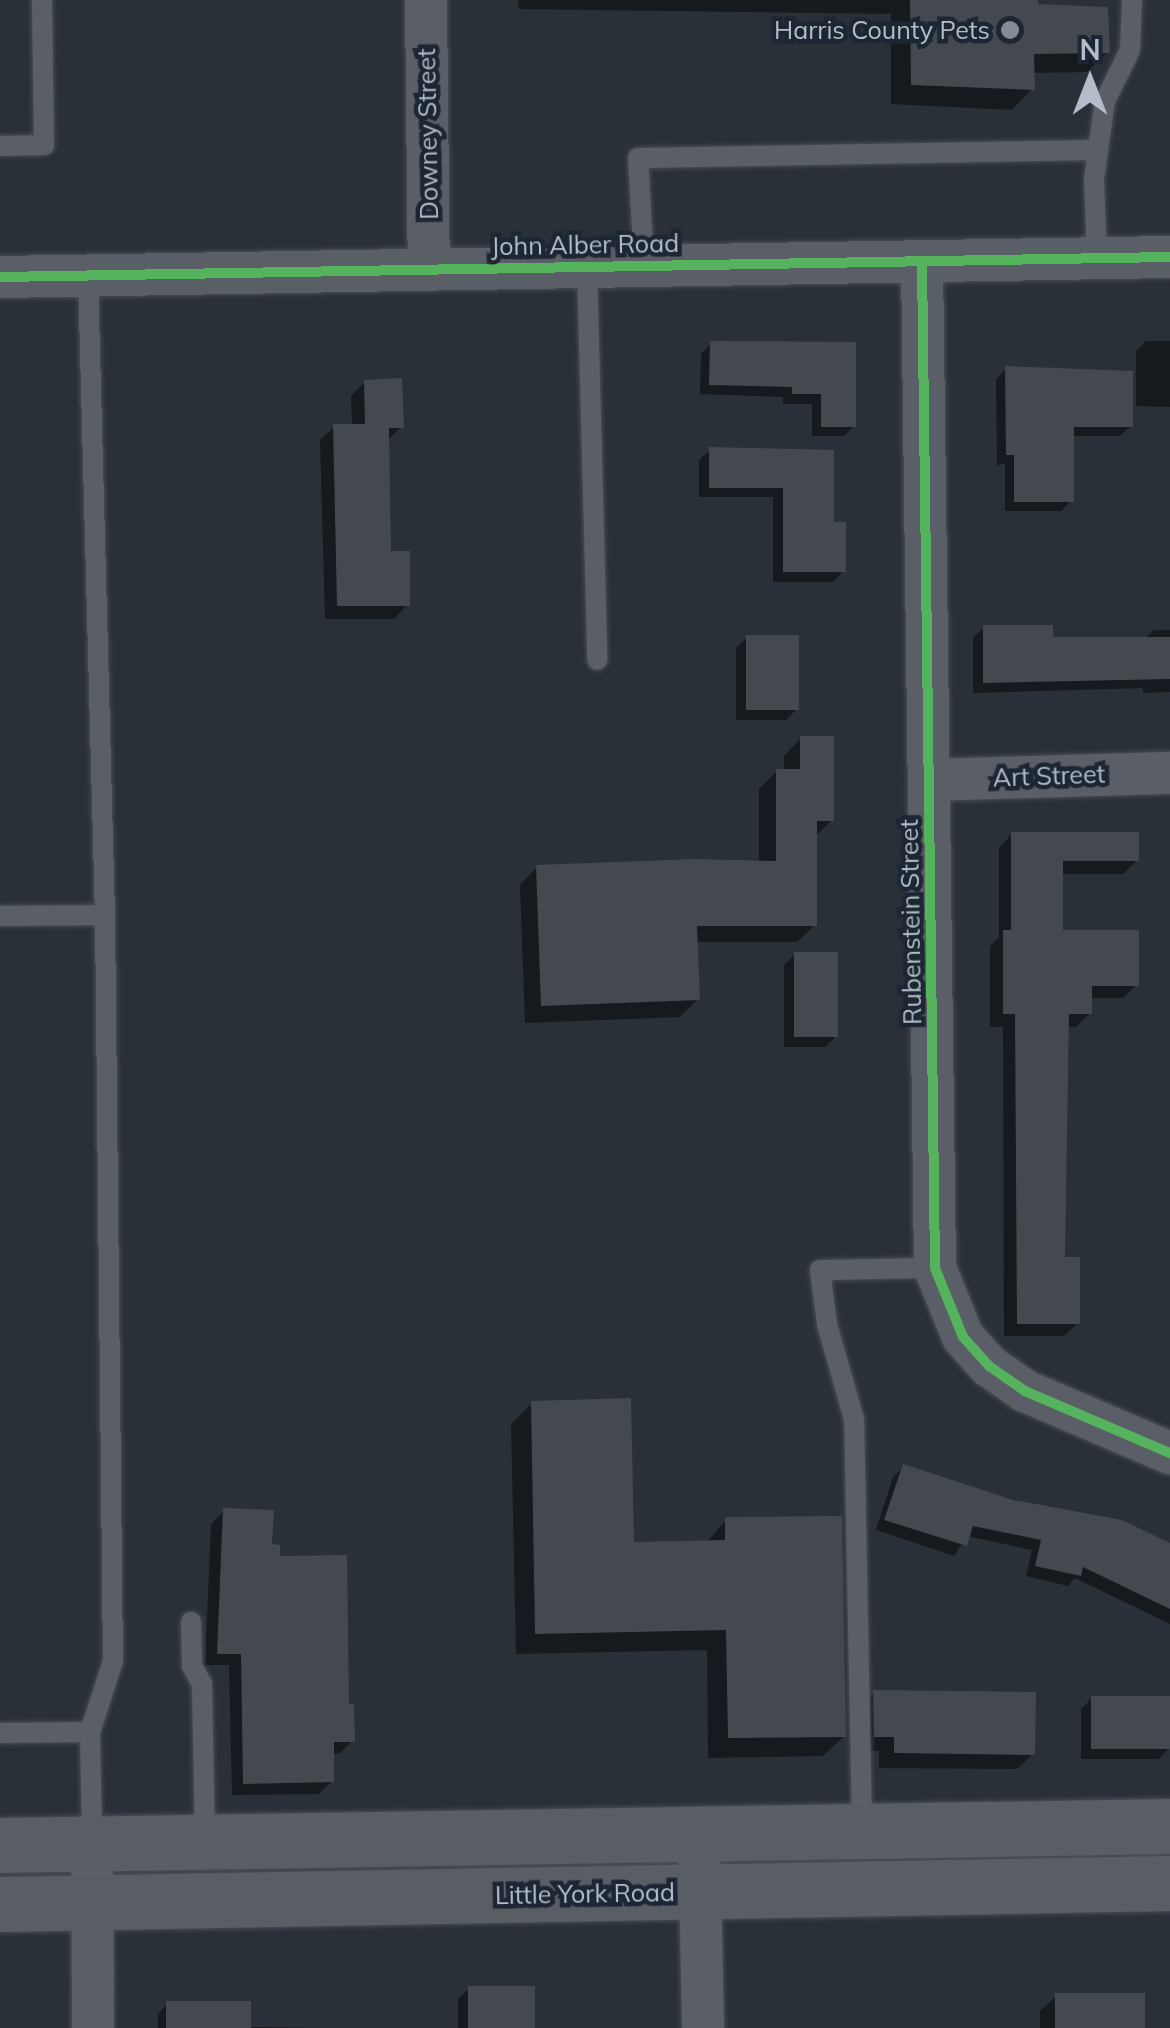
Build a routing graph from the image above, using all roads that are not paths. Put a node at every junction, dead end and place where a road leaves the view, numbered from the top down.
1 (42, 0) edge
2 (426, 0) edge
3 (1132, 0) edge
4 (0, 146) edge
5 (1098, 150) junction
6 (1097, 258) junction
7 (1170, 258) edge
8 (922, 261) junction
9 (644, 264) junction
10 (587, 265) junction
11 (429, 267) junction
12 (88, 275) junction
13 (0, 278) edge
14 (598, 660) dead end
15 (1170, 772) edge
16 (929, 780) junction
17 (105, 915) junction
18 (0, 916) edge
19 (935, 1268) junction
20 (1170, 1452) edge
21 (191, 1622) dead end
22 (90, 1732) junction
23 (0, 1733) edge
24 (1170, 1826) edge
25 (862, 1831) junction
26 (699, 1833) junction
27 (205, 1841) junction
28 (92, 1843) junction
29 (0, 1845) edge
30 (1170, 1883) edge
31 (700, 1892) junction
32 (90, 1902) junction
33 (0, 1904) edge
34 (93, 2028) edge
35 (703, 2028) edge

1 - 4 lane
2 - 11 street, Downey Street
3 - 5 lane
5 - 6 lane
5 - 9 lane
6 - 7 street, John Alber Road
6 - 8 street, John Alber Road
8 - 9 street, John Alber Road
8 - 16 street, Rubenstein Street
9 - 10 street, John Alber Road
10 - 11 street, John Alber Road
10 - 14 lane
11 - 12 street, John Alber Road
12 - 13 street, John Alber Road
12 - 17 lane
15 - 16 street, Art Street
16 - 19 street, Rubenstein Street
17 - 18 lane
17 - 22 lane
19 - 20 street, Rubenstein Street
19 - 25 lane
21 - 27 lane
22 - 23 lane
22 - 28 lane
24 - 25 main road
25 - 26 main road
26 - 27 main road
26 - 31 street
27 - 28 main road
28 - 29 main road
28 - 32 street
30 - 31 main road, Little York Road
31 - 32 main road, Little York Road
31 - 35 street
32 - 33 main road, Little York Road
32 - 34 street

